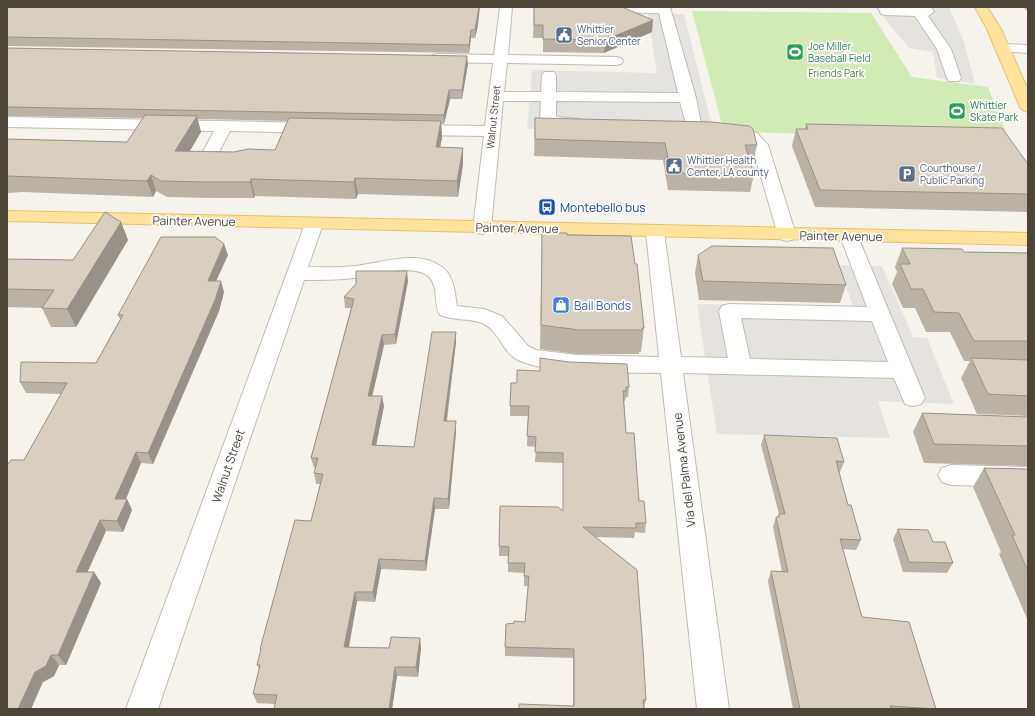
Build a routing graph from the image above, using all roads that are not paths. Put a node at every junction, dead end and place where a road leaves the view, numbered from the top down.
1 (506, 7) edge
2 (540, 7) edge
3 (558, 7) edge
4 (884, 7) edge
5 (981, 7) edge
6 (921, 9) edge
7 (1002, 48) junction
8 (1028, 49) edge
9 (428, 58) edge
10 (499, 59) junction
11 (616, 61) dead end
12 (549, 75) dead end
13 (954, 78) dead end
14 (495, 96) junction
15 (549, 96) junction
16 (688, 98) junction
17 (1028, 107) edge
18 (7, 122) edge
19 (586, 122) edge
20 (225, 126) junction
21 (327, 128) edge
22 (397, 130) edge
23 (491, 131) junction
24 (206, 161) edge
25 (7, 216) edge
26 (314, 224) junction
27 (482, 228) junction
28 (655, 232) junction
29 (787, 235) junction
30 (849, 236) junction
31 (1028, 239) edge
32 (296, 274) junction
33 (880, 314) junction
34 (671, 364) junction
35 (741, 366) junction
36 (902, 370) junction
37 (913, 398) dead end
38 (951, 475) dead end
39 (1028, 477) edge
40 (142, 709) edge
41 (713, 709) edge

1 - 10 street, Walnut Street
2 - 3 street
3 - 16 street
4 - 6 street
5 - 7 main road
6 - 13 street
7 - 8 street
7 - 17 main road
9 - 10 street
10 - 11 street
10 - 14 street, Walnut Street
12 - 15 street
14 - 15 street
14 - 23 street, Walnut Street
15 - 16 street
15 - 19 street
16 - 29 street
18 - 20 street
20 - 21 street
20 - 24 street
22 - 23 street
23 - 27 street, Walnut Street
25 - 26 main road, Painter Avenue
26 - 27 main road, Painter Avenue
26 - 32 street, Walnut Street
27 - 28 main road, Painter Avenue
28 - 29 main road, Painter Avenue
28 - 34 street, Via del Palma Avenue
29 - 30 main road, Painter Avenue
30 - 31 main road, Painter Avenue
30 - 33 street
32 - 34 street
32 - 40 street, Walnut Street
33 - 35 street
33 - 36 street
34 - 35 street
34 - 41 street, Via del Palma Avenue
35 - 36 street
36 - 37 street
38 - 39 street

